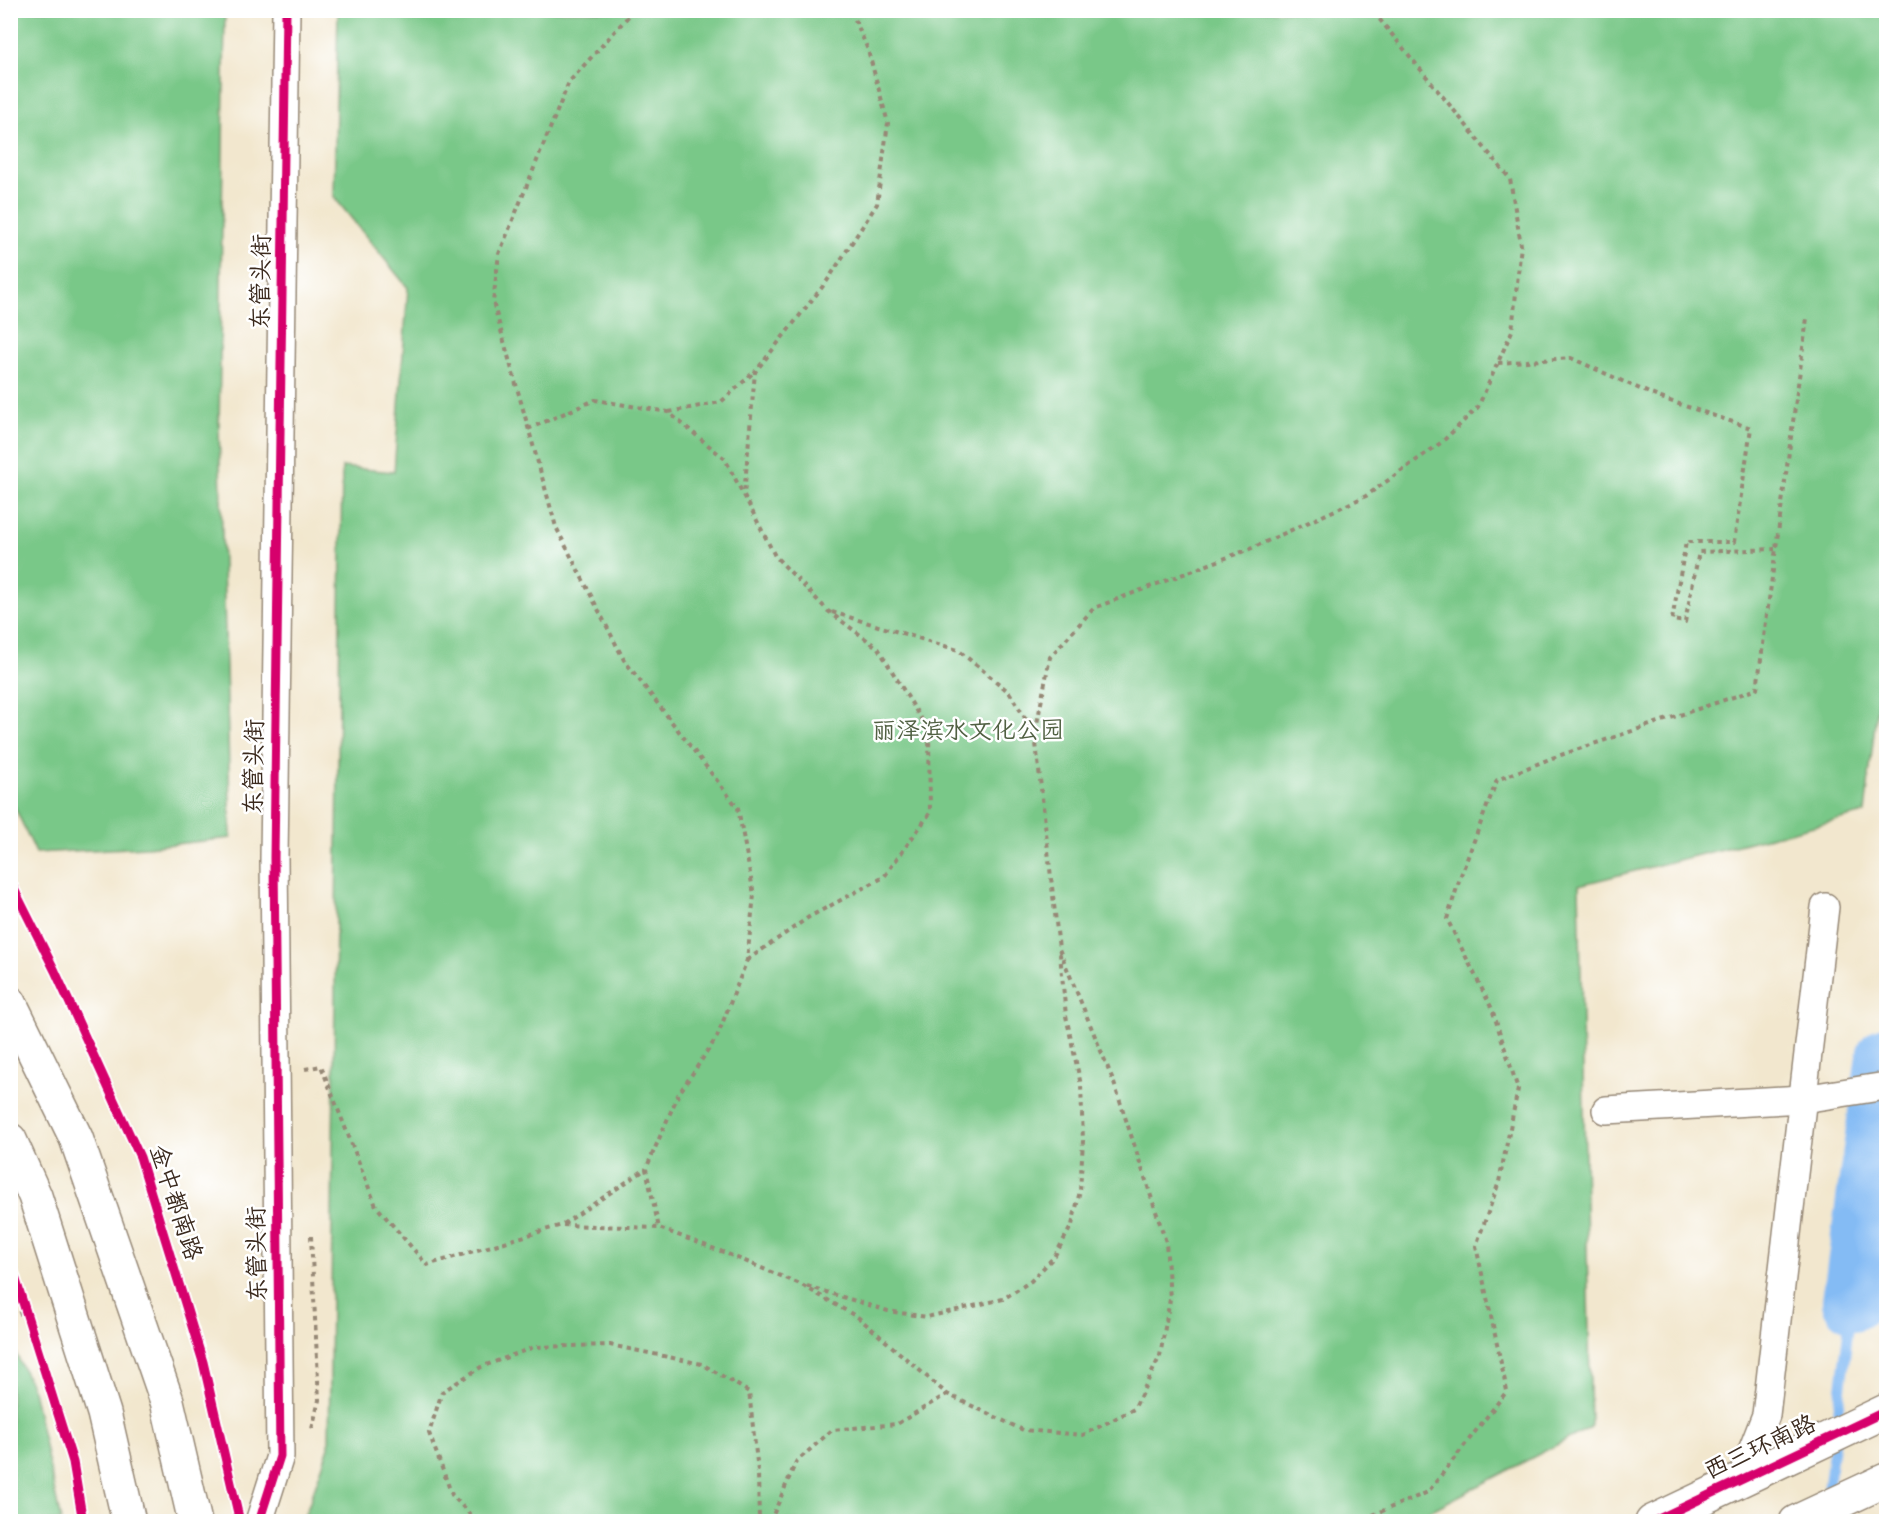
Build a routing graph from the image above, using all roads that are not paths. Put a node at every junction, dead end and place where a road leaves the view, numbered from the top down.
1 (286, 10) edge
2 (1825, 907) dead end
3 (10, 1003) edge
4 (1887, 1086) edge
5 (1803, 1099) junction
6 (1606, 1110) dead end
7 (10, 1140) edge
8 (1881, 1414) edge
9 (1741, 1479) junction
10 (1877, 1485) edge
11 (1803, 1518) edge
12 (129, 1521) edge
13 (195, 1521) edge
14 (259, 1521) edge
15 (1652, 1521) edge

1 - 14 street, 东管头街
2 - 5 street
3 - 13 main road
4 - 5 street
5 - 6 street
5 - 9 street
7 - 12 main road
8 - 9 main road, 西三环南路
9 - 15 main road, 西三环南路
10 - 11 main road

